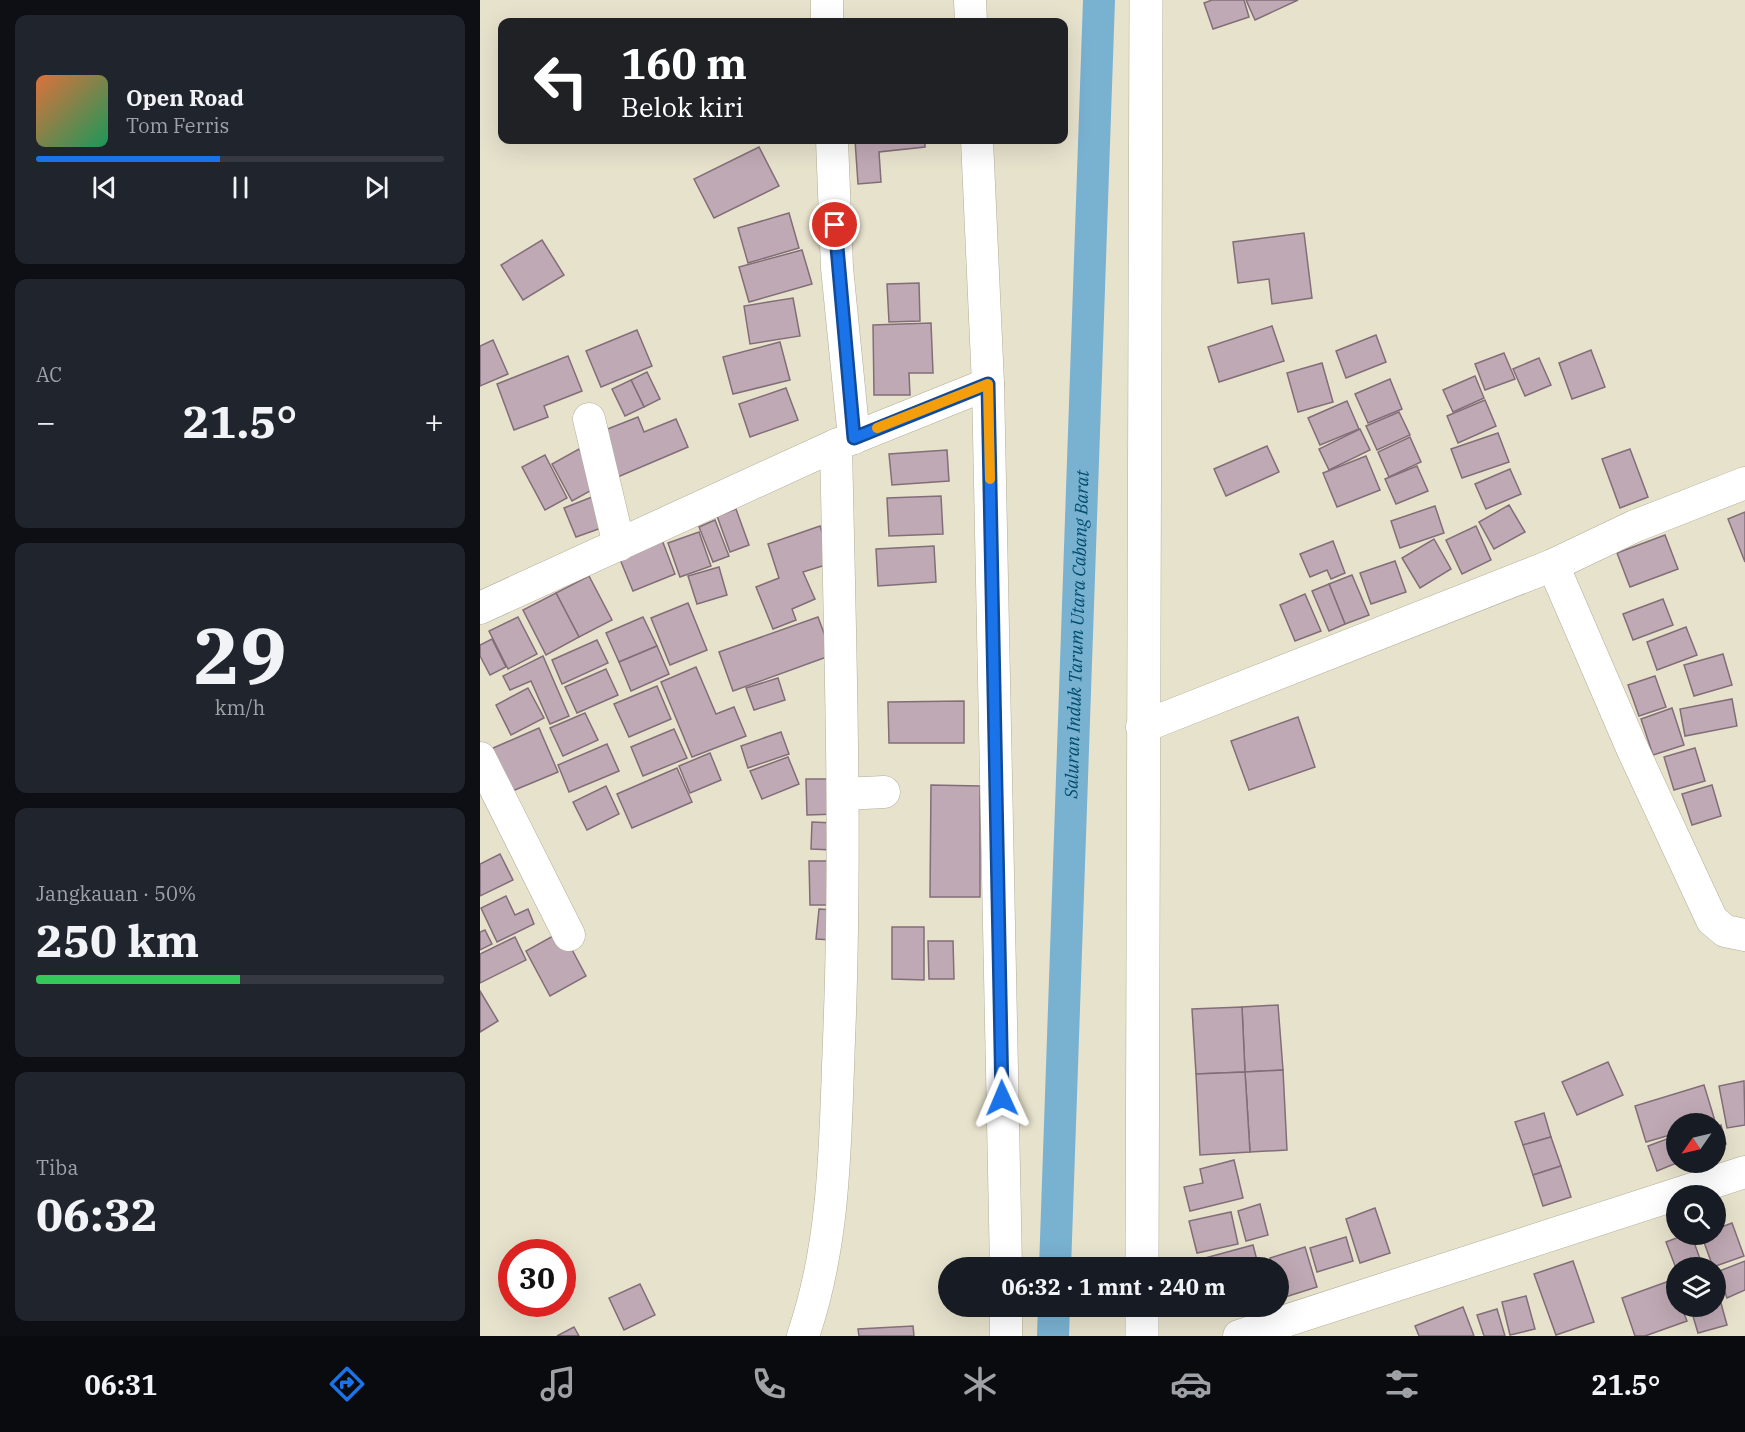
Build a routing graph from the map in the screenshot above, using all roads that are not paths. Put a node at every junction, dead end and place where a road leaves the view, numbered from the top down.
1 (827, 0) edge
2 (970, 0) edge
3 (1146, 0) edge
4 (827, 18) edge
5 (971, 18) edge
6 (832, 144) edge
7 (977, 144) edge
8 (988, 384) junction
9 (589, 419) dead end
10 (845, 441) junction
11 (1745, 483) edge
12 (619, 545) junction
13 (1553, 565) junction
14 (480, 608) edge
15 (1142, 727) junction
16 (480, 758) edge
17 (569, 935) dead end
18 (1745, 935) edge
19 (1745, 1172) edge
20 (1005, 1257) edge
21 (1142, 1257) edge
22 (1006, 1317) edge
23 (1142, 1317) edge
24 (803, 1336) edge
25 (1006, 1336) edge
26 (1142, 1336) edge
27 (1239, 1336) edge

1 - 4 street
2 - 5 street
3 - 15 main road
6 - 10 street
7 - 8 street
8 - 10 street
8 - 20 street
9 - 12 street
10 - 12 street
10 - 24 street
11 - 13 street
12 - 14 street
13 - 15 street
13 - 18 street
15 - 21 main road
16 - 17 street
19 - 27 street
22 - 25 street
23 - 26 main road

